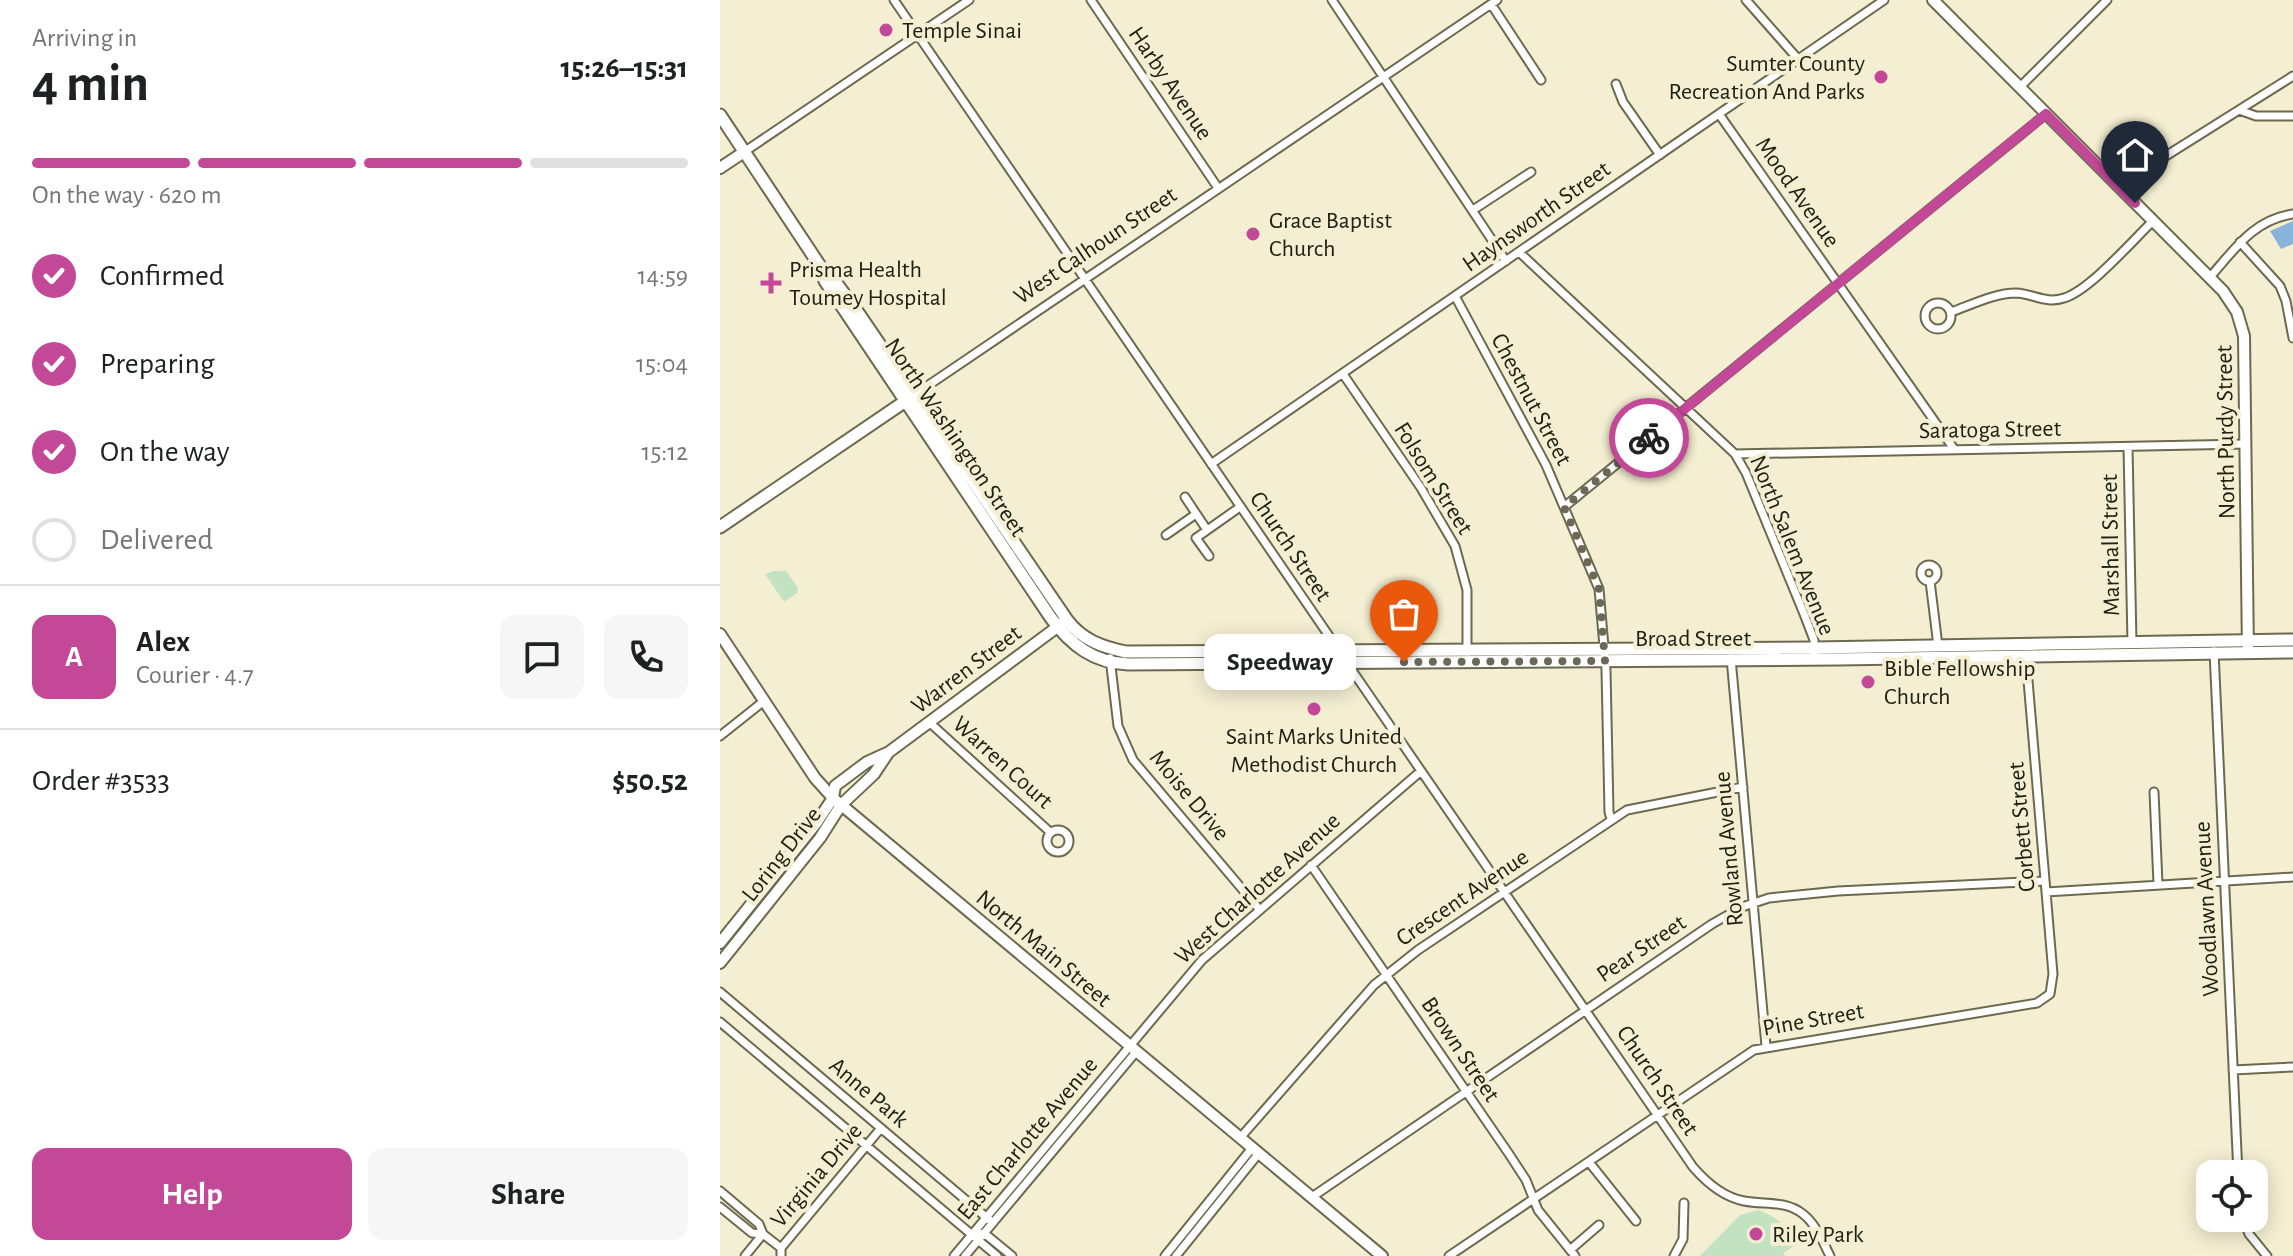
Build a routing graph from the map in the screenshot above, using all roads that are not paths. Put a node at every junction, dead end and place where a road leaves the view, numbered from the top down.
1 (894, 0) edge
2 (969, 0) edge
3 (1091, 0) edge
4 (1332, 0) edge
5 (1746, 0) edge
6 (1884, 0) edge
7 (1933, 0) edge
8 (2107, 0) edge
9 (1494, 2) edge
10 (917, 34) junction
11 (1798, 59) junction
12 (1383, 75) junction
13 (2293, 76) edge
14 (1541, 80) dead end
15 (1616, 84) dead end
16 (2020, 87) junction
17 (2239, 110) junction
18 (1719, 114) junction
19 (2046, 114) junction
20 (720, 115) edge
21 (2293, 116) edge
22 (744, 152) junction
23 (1660, 155) junction
24 (720, 168) edge
25 (1531, 172) dead end
26 (2118, 186) junction
27 (1218, 188) junction
28 (1473, 210) junction
29 (2293, 214) edge
30 (2153, 221) junction
31 (2240, 242) junction
32 (1519, 252) junction
33 (1506, 261) junction
34 (2210, 277) junction
35 (1084, 278) junction
36 (1838, 284) junction
37 (2283, 293) junction
38 (2293, 293) edge
39 (1455, 296) junction
40 (1951, 312) dead end
41 (2293, 338) edge
42 (1343, 374) junction
43 (909, 398) junction
44 (1687, 408) junction
45 (2246, 444) junction
46 (2128, 447) junction
47 (1954, 449) junction
48 (1735, 454) junction
49 (1211, 464) junction
50 (1185, 497) dead end
51 (1240, 507) junction
52 (1564, 507) junction
53 (1196, 514) junction
54 (720, 527) edge
55 (1207, 530) junction
56 (1166, 535) dead end
57 (1209, 556) dead end
58 (1930, 581) dead end
59 (1062, 623) junction
60 (720, 634) edge
61 (2293, 640) edge
62 (2132, 643) junction
63 (1938, 646) junction
64 (2214, 647) junction
65 (2248, 647) junction
66 (1108, 648) junction
67 (1338, 651) junction
68 (2293, 652) edge
69 (1814, 653) junction
70 (1731, 654) junction
71 (1605, 655) junction
72 (1467, 656) junction
73 (2026, 657) junction
74 (1110, 661) junction
75 (1347, 663) junction
76 (764, 701) junction
77 (929, 722) junction
78 (720, 736) edge
79 (889, 752) junction
80 (1421, 771) junction
81 (1743, 787) junction
82 (2154, 792) dead end
83 (837, 802) junction
84 (1611, 819) junction
85 (1050, 832) dead end
86 (1311, 865) junction
87 (2293, 877) edge
88 (2225, 880) junction
89 (2045, 881) junction
90 (2158, 884) junction
91 (1504, 891) junction
92 (2046, 892) junction
93 (1753, 902) junction
94 (1259, 909) junction
95 (720, 943) edge
96 (720, 963) edge
97 (1386, 974) junction
98 (720, 992) edge
99 (2050, 994) joint
100 (1585, 1010) junction
101 (720, 1022) edge
102 (1766, 1046) junction
103 (1133, 1049) junction
104 (2293, 1067) edge
105 (2233, 1070) junction
106 (1466, 1092) junction
107 (1657, 1113) junction
108 (881, 1128) junction
109 (1240, 1138) junction
110 (867, 1145) junction
111 (1255, 1150) junction
112 (2237, 1160) edge
113 (1589, 1162) junction
114 (720, 1191) edge
115 (1312, 1197) junction
116 (1533, 1199) junction
117 (1684, 1203) dead end
118 (720, 1207) edge
119 (990, 1220) junction
120 (1636, 1221) dead end
121 (1599, 1225) dead end
122 (2248, 1232) edge
123 (763, 1234) junction
124 (979, 1236) junction
125 (781, 1252) edge
126 (1573, 1253) edge
127 (745, 1256) edge
128 (954, 1256) edge
129 (965, 1256) edge
130 (997, 1256) edge
131 (1012, 1256) edge
132 (1165, 1256) edge
133 (1176, 1256) edge
134 (1382, 1256) edge
135 (1449, 1256) edge
136 (1674, 1256) edge
137 (1830, 1256) edge
138 (2267, 1256) edge

1 - 10 street, Church Street
2 - 10 street
3 - 27 street, Harby Avenue
4 - 12 street
5 - 11 street
6 - 11 street, Haynsworth Street
7 - 16 street, North Purdy Street
8 - 16 street
9 - 12 street, West Calhoun Street
9 - 14 street
10 - 22 street
10 - 35 street, Church Street
11 - 18 street, Haynsworth Street
12 - 27 street, West Calhoun Street
12 - 28 street
13 - 17 street
15 - 23 street
16 - 19 street, North Purdy Street
17 - 21 street
17 - 26 street
18 - 23 street, Haynsworth Street
18 - 36 street, Mood Avenue
19 - 26 street, North Purdy Street
19 - 36 street
20 - 22 main road, North Washington Street
22 - 24 street
22 - 43 main road, North Washington Street
23 - 32 street, Haynsworth Street
25 - 28 street
26 - 30 street, North Purdy Street
27 - 35 street, West Calhoun Street
28 - 33 street
29 - 31 street
30 - 34 street, North Purdy Street
30 - 40 street
31 - 34 street
31 - 37 street
32 - 33 street, Haynsworth Street
32 - 44 street, North Salem Avenue
33 - 39 street, Haynsworth Street
34 - 45 street, North Purdy Street
35 - 43 street, West Calhoun Street
35 - 49 street, Church Street
36 - 44 street
36 - 47 street, Mood Avenue
37 - 38 street
37 - 41 street
39 - 42 street, Haynsworth Street
39 - 52 street, Chestnut Street
42 - 49 street, Haynsworth Street
42 - 72 street, Folsom Street
43 - 54 main road, West Calhoun Street
43 - 59 main road, North Washington Street
44 - 48 street, North Salem Avenue
44 - 52 street
45 - 46 street, Saratoga Street
45 - 65 street, North Purdy Street
46 - 47 street, Saratoga Street
46 - 62 street, Marshall Street
47 - 48 street, Saratoga Street
48 - 69 street, North Salem Avenue
49 - 51 street, Church Street
50 - 53 street
51 - 55 street
51 - 67 street, Church Street
52 - 71 street, Chestnut Street
53 - 55 street
53 - 56 street
55 - 57 street
58 - 63 street
59 - 66 main road, Broad Street
59 - 74 main road, Broad Street
59 - 77 street, Warren Street
60 - 76 street, North Main Street
61 - 65 main road, Broad Street
62 - 63 main road, Broad Street
62 - 64 main road, Broad Street
63 - 69 main road, Broad Street
64 - 65 main road, Broad Street
64 - 73 main road, Broad Street
64 - 88 street, Woodlawn Avenue
65 - 68 main road, Broad Street
66 - 67 main road, Broad Street
66 - 74 street, Moise Drive
67 - 72 main road, Broad Street
67 - 75 street, Church Street
69 - 70 main road, Broad Street
69 - 73 main road, Broad Street
70 - 71 main road, Broad Street
70 - 81 street, Rowland Avenue
71 - 72 main road, Broad Street
71 - 84 street
72 - 75 main road, Broad Street
73 - 89 street, Corbett Street
74 - 75 main road, Broad Street
74 - 94 street, Moise Drive
75 - 80 street, Church Street
76 - 78 street
76 - 83 street, North Main Street
77 - 79 street, Warren Street
77 - 85 street, Warren Court
79 - 83 street, Warren Street
79 - 83 street, Warren Street
80 - 86 street, West Charlotte Avenue
80 - 91 street, Church Street
81 - 84 street, Crescent Avenue
81 - 93 street, Rowland Avenue
82 - 90 street
83 - 95 street, Loring Drive
83 - 96 street, Loring Drive
83 - 103 street, North Main Street
84 - 91 street, Crescent Avenue
86 - 94 street, West Charlotte Avenue
86 - 97 street, Brown Street
87 - 88 street
88 - 90 street
88 - 105 street, Woodlawn Avenue
89 - 92 street, Corbett Street
89 - 93 street, Pear Street
90 - 92 street
91 - 97 street, Crescent Avenue
91 - 100 street, Church Street
92 - 99 street, Corbett Street
93 - 100 street, Pear Street
93 - 102 street, Rowland Avenue
94 - 103 street, West Charlotte Avenue
97 - 106 street, Brown Street
97 - 109 street, Crescent Avenue
98 - 108 street, Anne Park
99 - 102 street, Pine Street
100 - 106 street, Pear Street
100 - 107 street, Church Street
101 - 110 street, Anne Park
102 - 107 street, Pine Street
103 - 109 street, North Main Street
103 - 119 street, East Charlotte Avenue
104 - 105 street
105 - 112 street, Woodlawn Avenue
106 - 115 street, Pear Street
106 - 116 street, Brown Street
107 - 113 street, Pine Street
107 - 137 street, Church Street
108 - 110 street, Virginia Drive
108 - 119 street, Anne Park
109 - 111 street, North Main Street
110 - 124 street, Anne Park
110 - 125 street, Virginia Drive
111 - 115 street, North Main Street
111 - 132 street
111 - 133 street
113 - 116 street, Pine Street
113 - 120 street
114 - 123 street
115 - 134 street, North Main Street
116 - 126 street, Brown Street
116 - 135 street, Pine Street
117 - 136 street
118 - 123 street
119 - 124 street, East Charlotte Avenue
121 - 126 street
122 - 138 street
123 - 125 street
123 - 127 street, Virginia Drive
124 - 128 street, East Charlotte Avenue
124 - 129 street, East Charlotte Avenue
124 - 130 street, Anne Park
124 - 131 street, Anne Park

